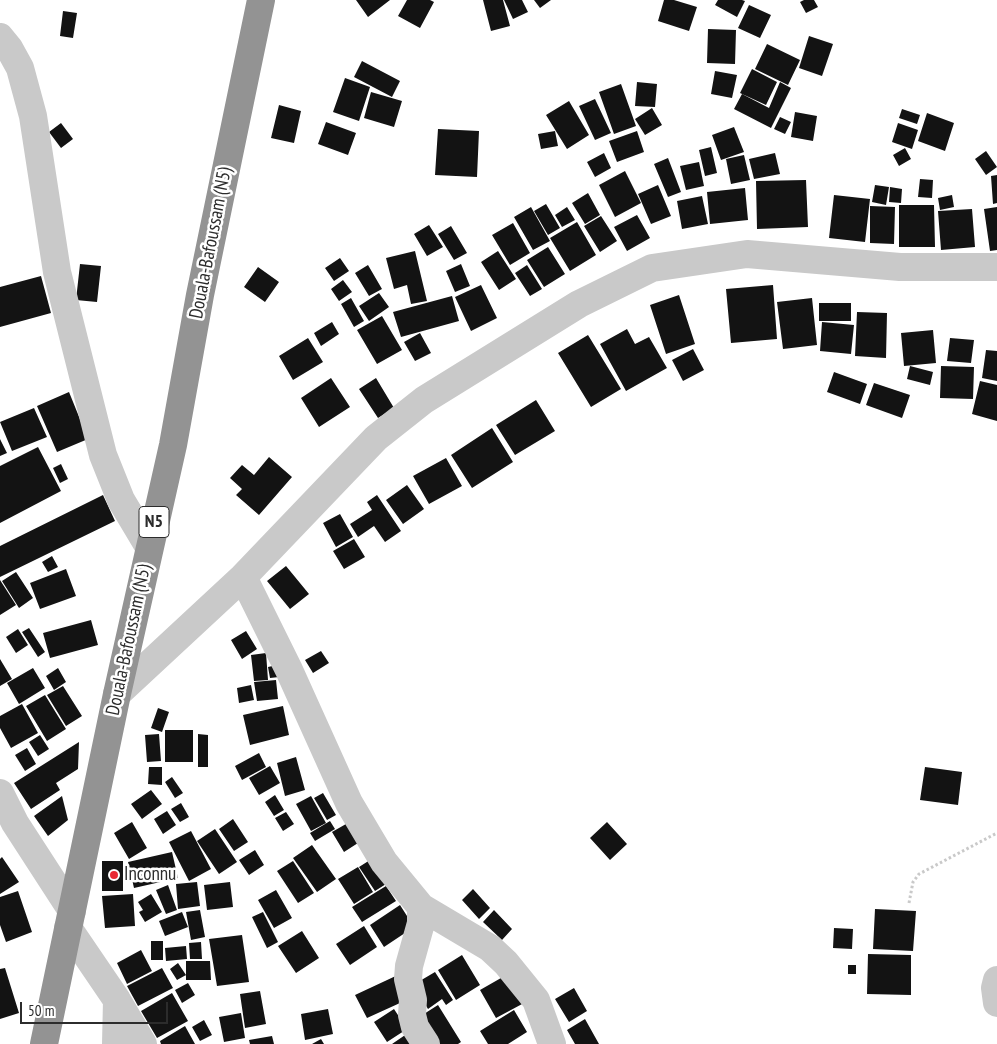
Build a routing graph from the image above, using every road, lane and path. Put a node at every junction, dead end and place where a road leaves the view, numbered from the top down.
1 (261, 0) edge
2 (0, 37) edge
3 (997, 266) edge
4 (149, 547) junction
5 (243, 577) junction
6 (117, 694) junction
7 (0, 793) edge
8 (997, 833) edge
9 (909, 903) dead end
10 (421, 907) junction
11 (70, 920) junction
12 (997, 980) edge
13 (117, 1000) junction
14 (997, 1003) edge
15 (44, 1044) edge
16 (116, 1044) edge
17 (143, 1044) edge
18 (426, 1044) edge
19 (552, 1044) edge

1 - 4 highway, Douala-Bafoussam (N5) / N5
2 - 4 street
3 - 5 street
4 - 6 highway, Douala-Bafoussam (N5) / N5
5 - 6 street
5 - 10 street
6 - 11 highway, Douala-Bafoussam (N5) / N5
7 - 11 street
8 - 9 path
10 - 18 street
10 - 19 street
11 - 13 street
11 - 15 highway, Douala-Bafoussam (N5) / N5
12 - 14 street
13 - 16 street
13 - 17 street

